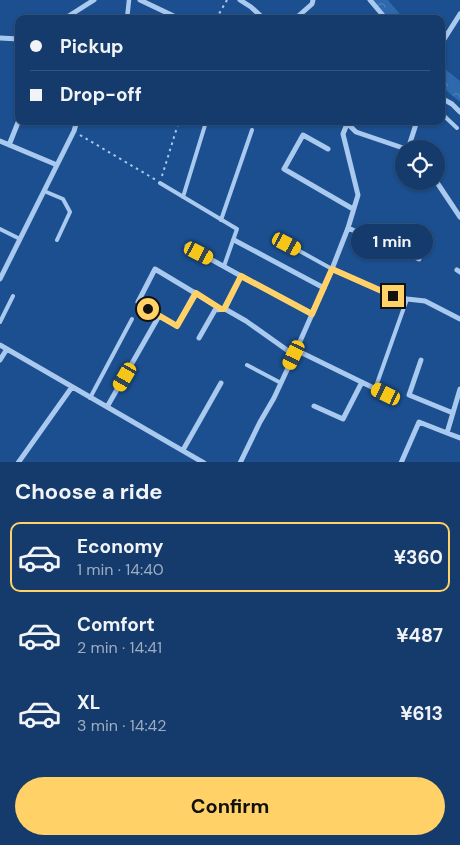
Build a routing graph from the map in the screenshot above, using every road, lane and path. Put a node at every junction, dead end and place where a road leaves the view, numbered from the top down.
1 (94, 0) edge
2 (129, 0) edge
3 (140, 0) edge
4 (227, 0) edge
5 (240, 0) edge
6 (313, 0) edge
7 (370, 0) edge
8 (460, 14) edge
9 (70, 15) edge
10 (127, 15) edge
11 (172, 15) edge
12 (218, 15) edge
13 (260, 15) edge
14 (300, 15) edge
15 (383, 15) edge
16 (0, 38) edge
17 (445, 38) edge
18 (15, 39) edge
19 (445, 100) edge
20 (460, 112) edge
21 (445, 117) edge
22 (17, 125) edge
23 (76, 125) edge
24 (178, 125) edge
25 (205, 125) edge
26 (345, 125) edge
27 (348, 125) edge
28 (416, 125) edge
29 (457, 128) dead end
30 (252, 130) dead end
31 (74, 132) junction
32 (410, 140) edge
33 (0, 141) edge
34 (9, 145) junction
35 (395, 145) edge
36 (328, 149) dead end
37 (57, 165) junction
38 (160, 183) junction
39 (442, 190) edge
40 (44, 191) junction
41 (183, 197) junction
42 (353, 209) junction
43 (460, 217) edge
44 (221, 220) junction
45 (0, 228) edge
46 (348, 228) junction
47 (20, 239) junction
48 (57, 240) dead end
49 (234, 240) junction
50 (287, 244) dead end
51 (187, 246) dead end
52 (419, 259) dead end
53 (224, 266) junction
54 (332, 269) junction
55 (241, 276) junction
56 (0, 279) edge
57 (324, 288) junction
58 (196, 293) junction
59 (13, 296) dead end
60 (407, 300) junction
61 (223, 309) junction
62 (312, 314) junction
63 (159, 316) junction
64 (132, 319) dead end
65 (460, 319) edge
66 (0, 322) edge
67 (199, 338) dead end
68 (0, 345) edge
69 (7, 349) junction
70 (295, 352) junction
71 (0, 360) edge
72 (421, 360) dead end
73 (247, 365) dead end
74 (362, 382) junction
75 (221, 383) dead end
76 (281, 383) junction
77 (72, 387) junction
78 (375, 389) junction
79 (460, 389) edge
80 (386, 394) dead end
81 (90, 398) junction
82 (314, 406) dead end
83 (107, 408) junction
84 (453, 413) junction
85 (447, 432) junction
86 (460, 438) edge
87 (183, 450) junction
88 (195, 457) junction
89 (18, 462) edge
90 (191, 462) edge
91 (204, 462) edge
92 (240, 462) edge
93 (401, 462) edge

1 - 9 street
2 - 10 street
3 - 11 street
4 - 12 path
5 - 13 street
6 - 14 street
7 - 15 street
8 - 17 street
16 - 18 street
19 - 20 street
21 - 29 lane
22 - 34 street
23 - 31 street
24 - 38 path
25 - 41 lane
26 - 42 street
27 - 35 street
28 - 32 street
30 - 44 lane
31 - 37 street
31 - 38 path
33 - 34 street
34 - 37 street
36 - 42 street
37 - 40 street
38 - 41 lane
39 - 43 street
40 - 47 street
40 - 48 lane
41 - 44 lane
42 - 46 street
44 - 49 lane
45 - 47 lane
46 - 52 street
46 - 54 street
47 - 56 street
49 - 53 lane
49 - 57 street
50 - 54 lane
51 - 53 street
53 - 55 street
54 - 57 street
54 - 60 street
55 - 61 street
55 - 62 street
57 - 62 street
58 - 61 street
58 - 63 street
58 - 63 street
59 - 66 lane
60 - 65 street
60 - 78 lane
61 - 67 street
61 - 70 street
62 - 70 street
63 - 83 street
64 - 81 lane
68 - 69 street
69 - 71 street
69 - 77 street
70 - 74 street
70 - 76 street
72 - 84 street
73 - 76 lane
74 - 78 street
74 - 82 street
75 - 87 street
76 - 92 street
77 - 81 street
77 - 89 street
78 - 80 street
79 - 84 street
81 - 83 street
83 - 87 street
84 - 85 street
85 - 86 street
85 - 93 street
87 - 88 street
88 - 90 street
88 - 91 street

